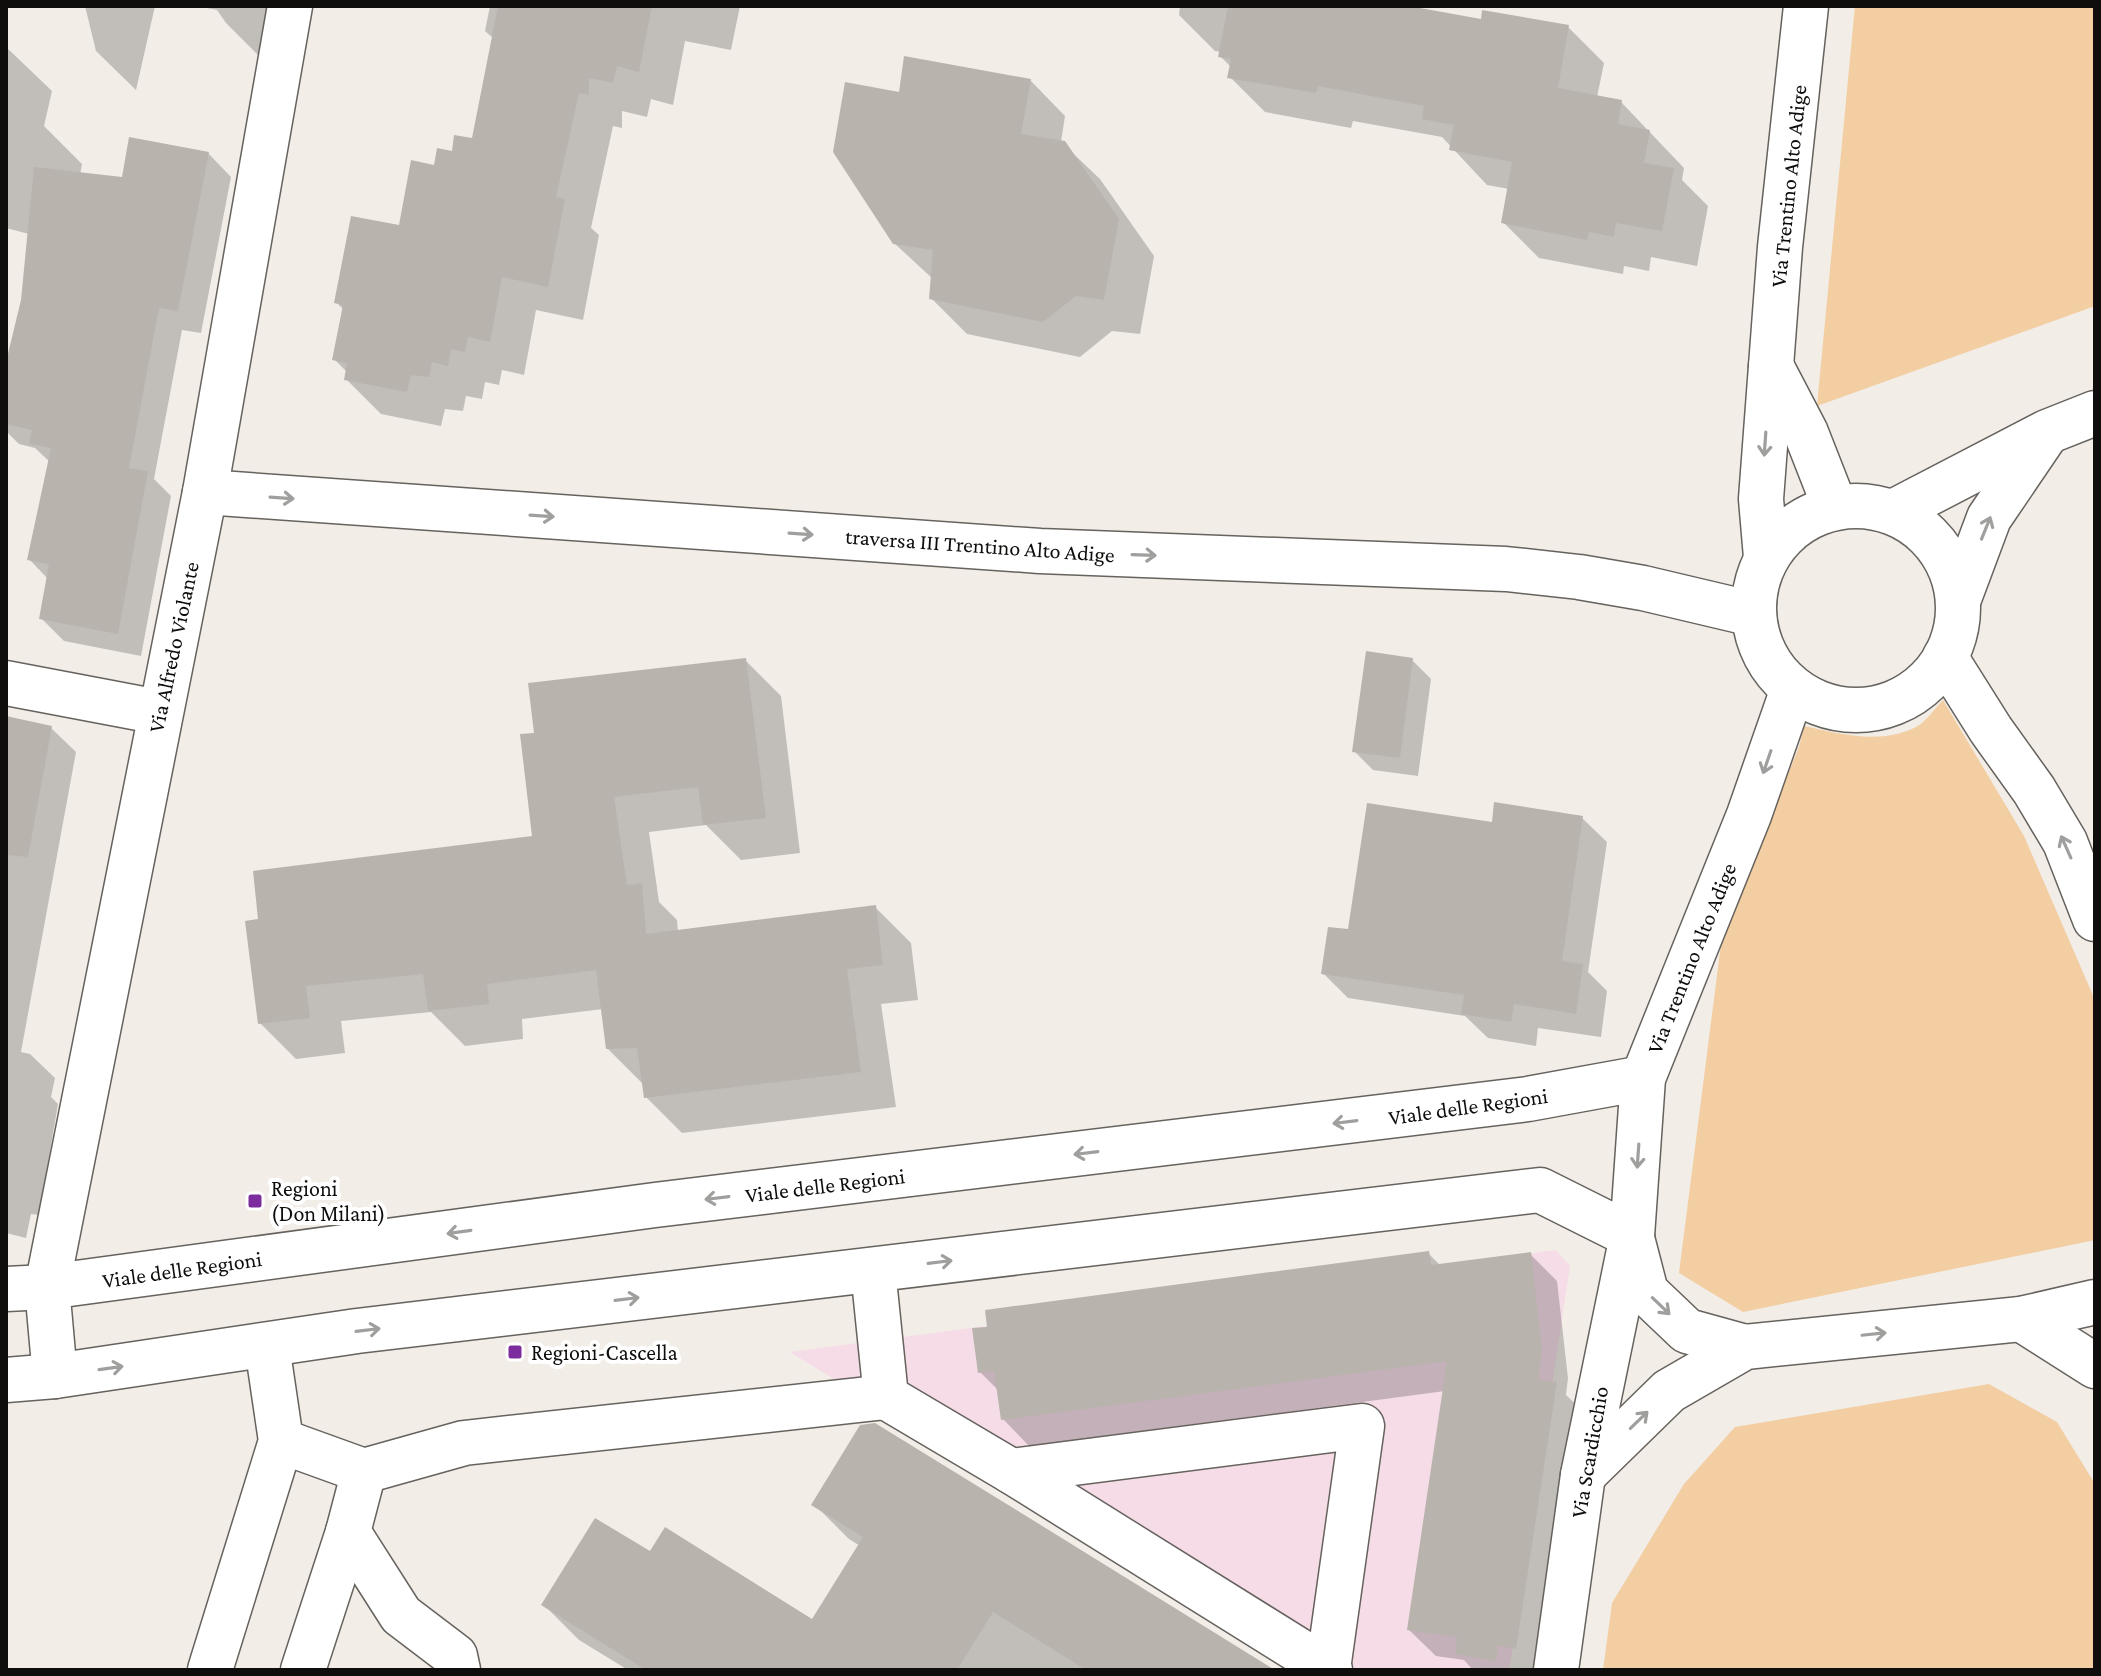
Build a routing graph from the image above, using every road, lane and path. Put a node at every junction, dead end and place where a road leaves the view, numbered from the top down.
1 (290, 6) edge
2 (1806, 6) edge
3 (1771, 366) junction
4 (2095, 413) edge
5 (2047, 432) junction
6 (205, 492) junction
7 (1835, 507) junction
8 (1893, 512) junction
9 (1766, 557) junction
10 (1958, 601) junction
11 (1753, 614) junction
12 (1945, 657) junction
13 (6, 683) edge
14 (1793, 689) junction
15 (159, 712) junction
16 (2095, 919) edge
17 (1643, 1078) junction
18 (1632, 1236) junction
19 (873, 1270) junction
20 (26, 1288) edge
21 (2095, 1302) edge
22 (2021, 1319) junction
23 (267, 1346) junction
24 (1745, 1347) junction
25 (2095, 1366) edge
26 (55, 1376) junction
27 (6, 1380) edge
28 (886, 1397) junction
29 (281, 1441) junction
30 (364, 1471) junction
31 (1011, 1471) junction
32 (1583, 1475) junction
33 (348, 1532) junction
34 (210, 1670) edge
35 (303, 1670) edge
36 (458, 1670) edge
37 (1329, 1670) edge
38 (1556, 1670) edge

1 - 6 street, Via Alfredo Violante
2 - 3 street, Via Trentino Alto Adige
3 - 7 street
3 -> 9 street, Via Trentino Alto Adige
4 - 5 street
5 - 8 street
10 -> 5 street
6 -> 11 street, traversa III Trentino Alto Adige
6 - 15 street, Via Alfredo Violante
7 - 8 street
7 - 9 street
8 - 10 street
9 - 11 street
10 - 12 street
11 - 14 street
12 - 14 street
16 -> 12 street
13 - 15 street
14 -> 17 street, Via Trentino Alto Adige
15 - 20 street, Via Alfredo Violante
17 -> 18 street, Via Trentino Alto Adige
17 -> 20 street, Viale delle Regioni
19 -> 18 street
18 -> 24 street
18 - 32 street, Via Scardicchio
23 -> 19 street
19 - 28 street
20 - 26 street, Via Alfredo Violante
21 - 22 street
24 -> 22 street
22 - 25 street
26 -> 23 street
23 - 29 street
32 -> 24 street
26 - 27 street
28 - 30 street
28 - 31 street
29 - 30 street
29 - 34 street
30 - 33 street
31 - 37 street
31 - 37 street
32 - 38 street, Via Scardicchio
33 - 35 street
33 - 36 street

